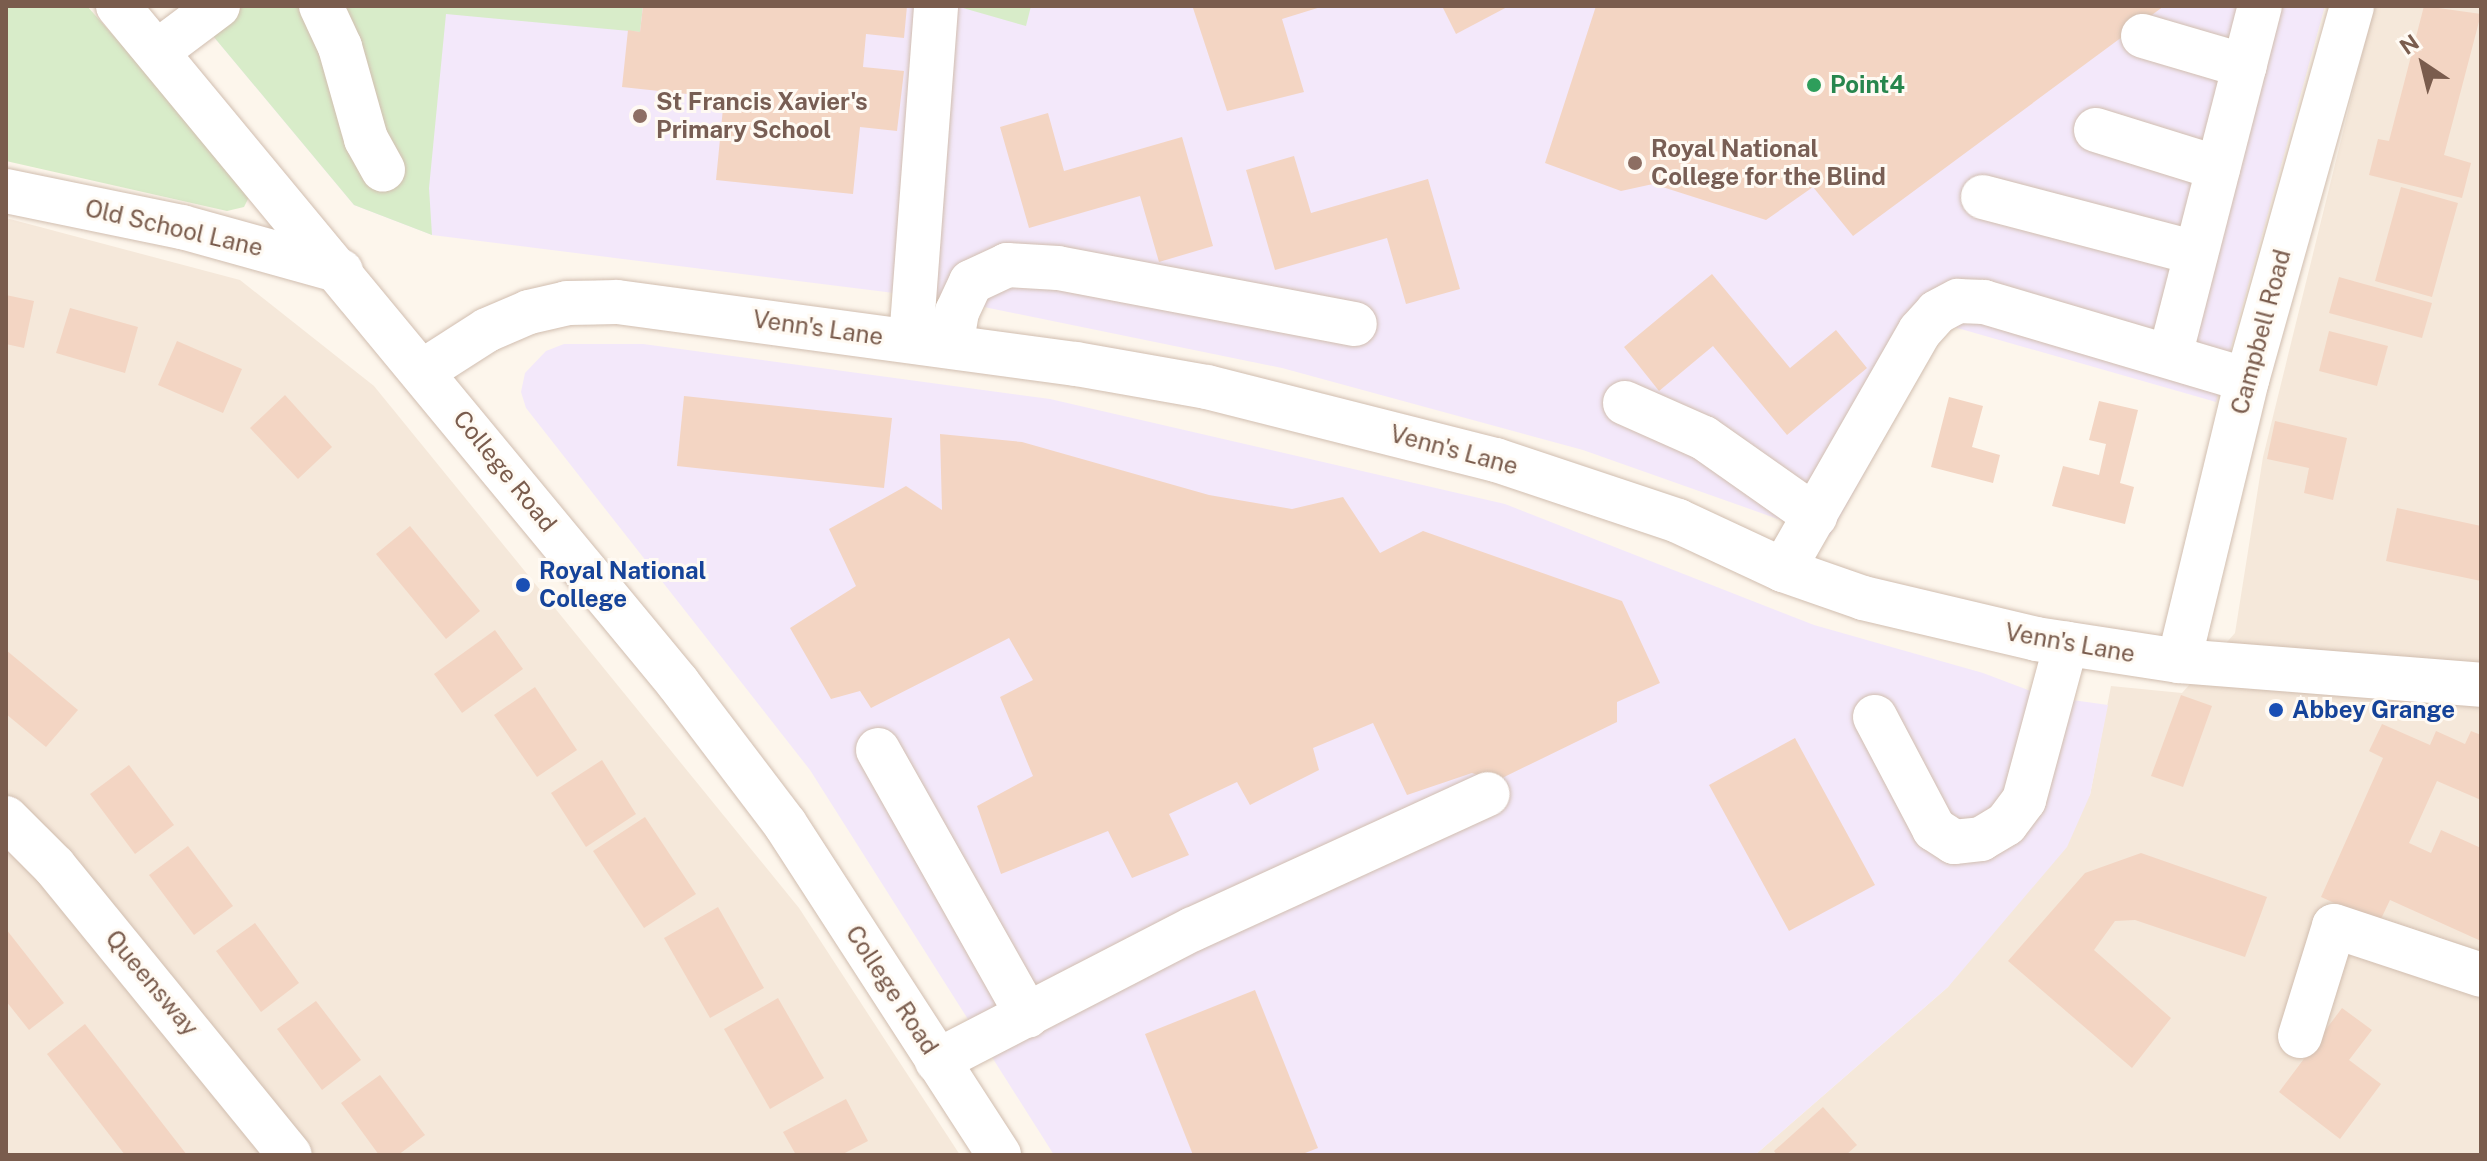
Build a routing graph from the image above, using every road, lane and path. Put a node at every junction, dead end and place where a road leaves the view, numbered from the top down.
1 (118, 6) edge
2 (218, 6) edge
3 (321, 6) edge
4 (936, 6) edge
5 (2260, 6) edge
6 (2352, 6) edge
7 (2143, 36) dead end
8 (158, 51) junction
9 (2245, 66) junction
10 (2096, 130) dead end
11 (2218, 168) junction
12 (383, 170) dead end
13 (6, 191) edge
14 (1983, 197) dead end
15 (2196, 253) junction
16 (341, 271) junction
17 (1355, 324) dead end
18 (931, 343) junction
19 (2170, 356) junction
20 (423, 371) junction
21 (2247, 380) junction
22 (1625, 403) dead end
23 (1815, 516) junction
24 (1783, 570) junction
25 (2066, 644) junction
26 (2179, 661) junction
27 (2481, 685) edge
28 (1875, 717) dead end
29 (878, 750) dead end
30 (1488, 794) dead end
31 (6, 818) edge
32 (2481, 975) edge
33 (1028, 1016) junction
34 (2300, 1036) dead end
35 (937, 1061) junction
36 (290, 1155) edge
37 (999, 1155) edge

1 - 8 street, College Road
2 - 8 street
3 - 12 street
4 - 18 street
5 - 9 street
6 - 21 street, Campbell Road
7 - 9 street
8 - 16 street, College Road
9 - 11 street
10 - 11 street
11 - 15 street
13 - 16 street, Old School Lane
14 - 15 street
15 - 19 street
16 - 20 street, College Road
17 - 18 street
18 - 20 street, Venn's Lane
18 - 24 street, Venn's Lane
19 - 21 street
19 - 23 street
20 - 35 street, College Road
21 - 26 street, Campbell Road
22 - 23 street
23 - 24 street
24 - 25 street, Venn's Lane
25 - 26 street, Venn's Lane
25 - 28 street
26 - 27 street, Venn's Lane
29 - 33 street
30 - 33 street
31 - 36 street, Queensway
32 - 34 street
33 - 35 street
35 - 37 street, College Road

